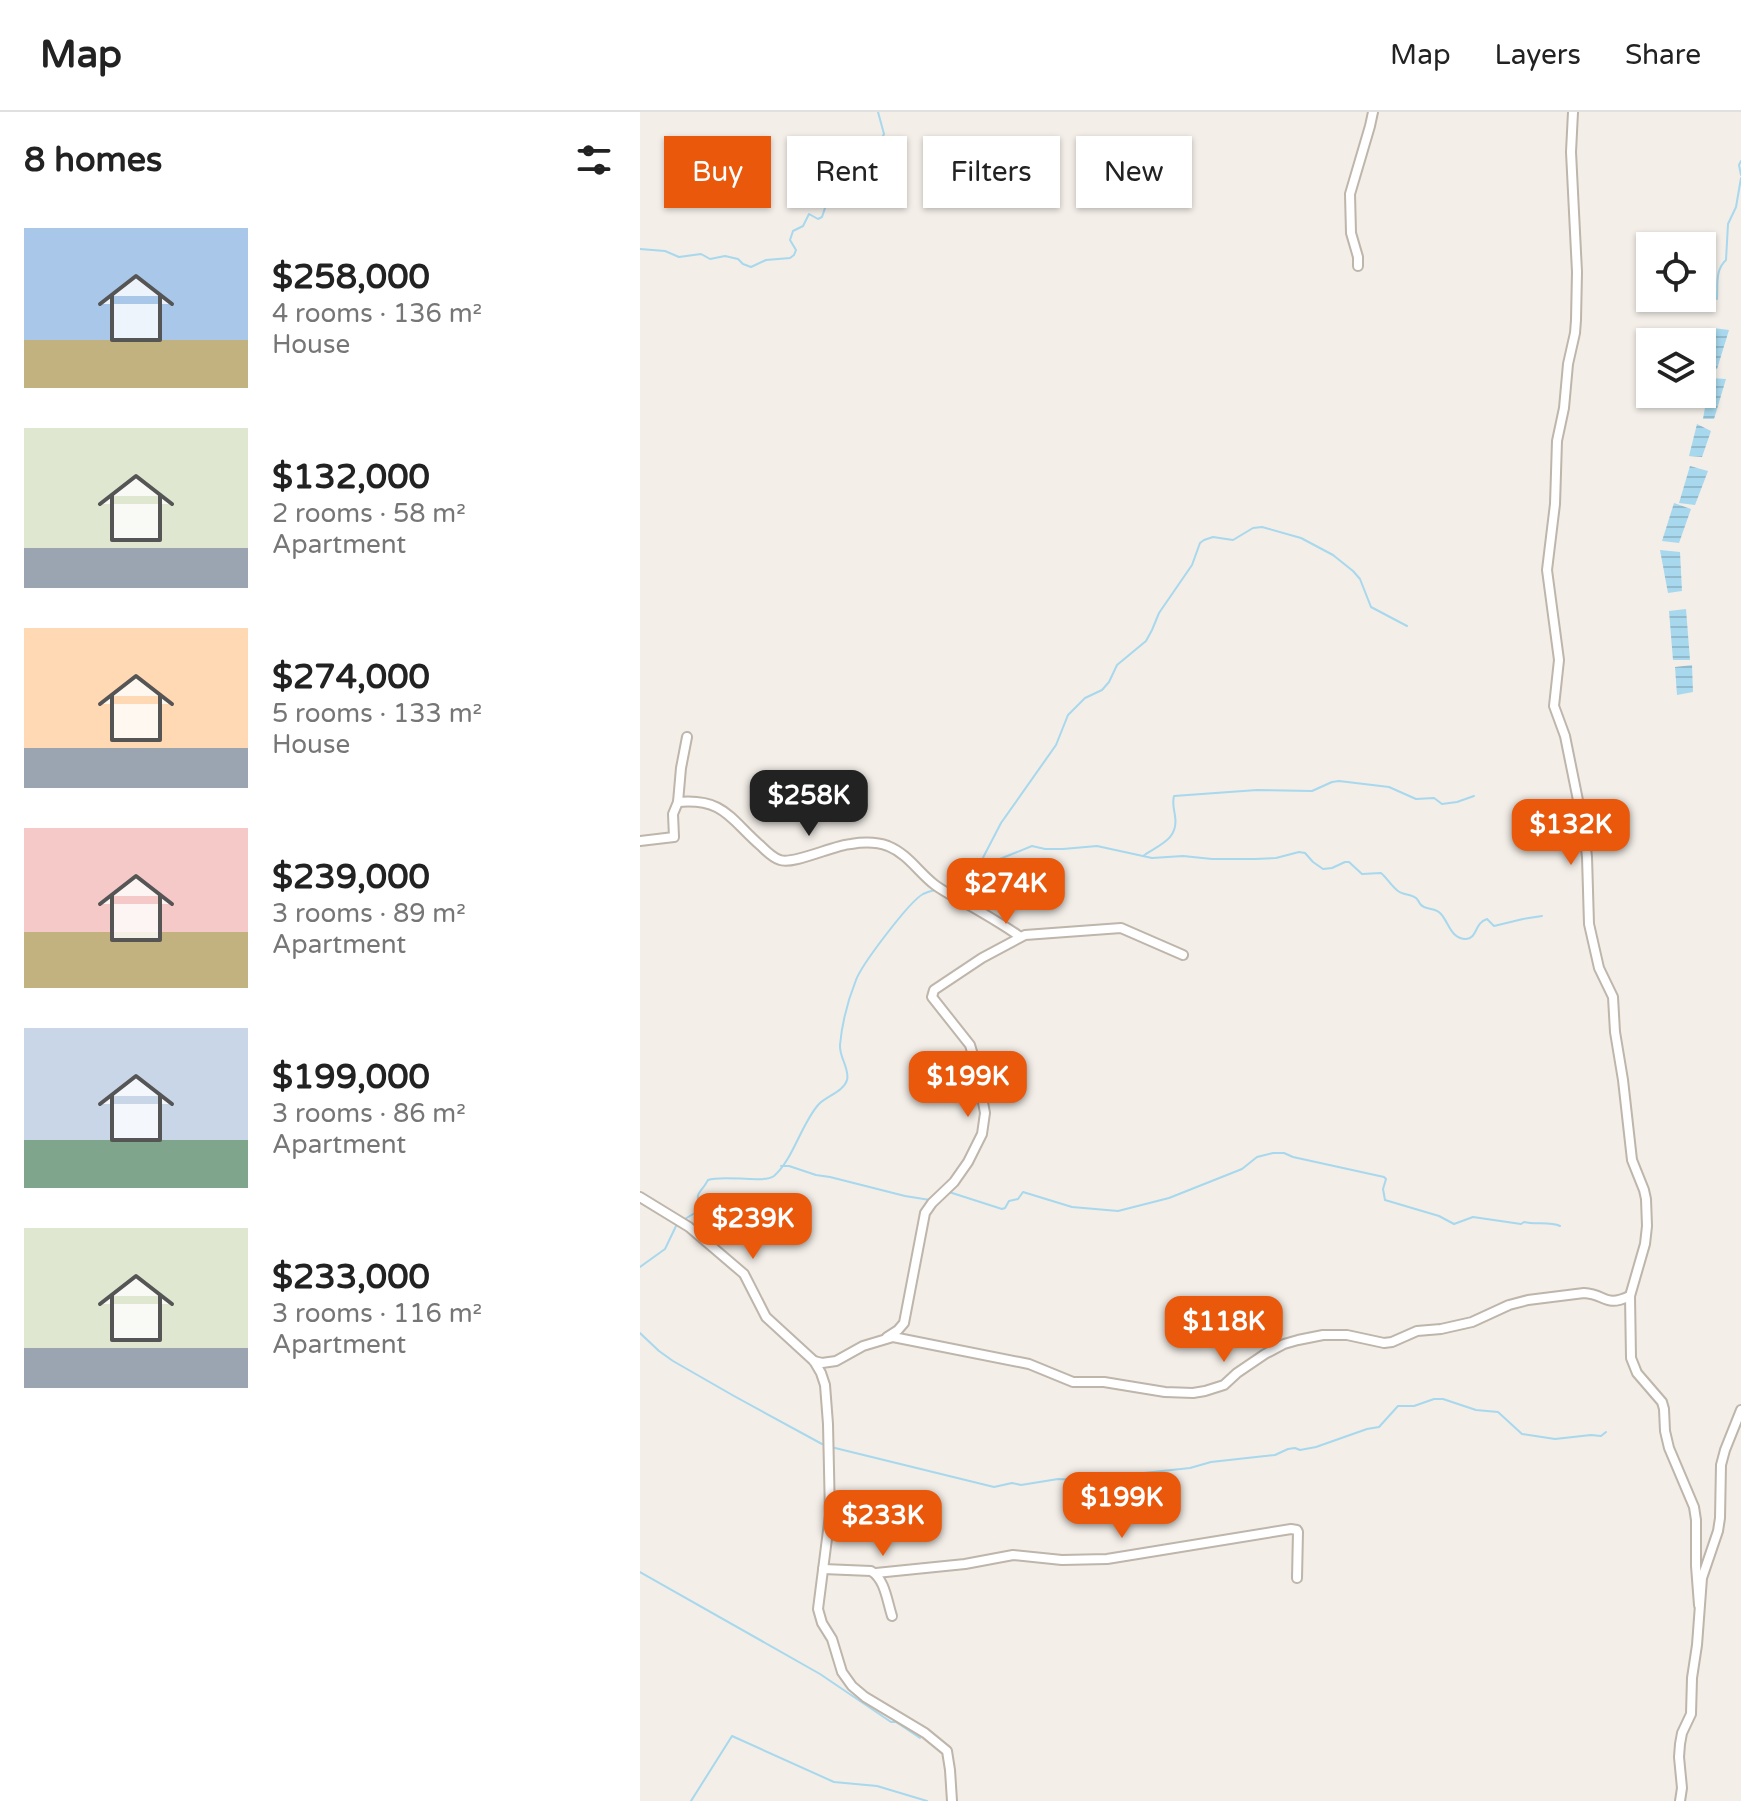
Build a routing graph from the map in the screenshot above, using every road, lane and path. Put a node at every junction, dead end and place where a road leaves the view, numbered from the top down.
1 (1373, 112) edge
2 (1573, 112) edge
3 (1358, 266) dead end
4 (687, 737) dead end
5 (678, 802) junction
6 (640, 841) edge
7 (1019, 936) junction
8 (1183, 955) dead end
9 (640, 1197) edge
10 (1630, 1296) junction
11 (887, 1338) junction
12 (814, 1361) junction
13 (836, 1361) junction
14 (825, 1385) junction
15 (1741, 1410) edge
16 (823, 1569) junction
17 (876, 1573) junction
18 (1297, 1578) dead end
19 (1699, 1605) junction
20 (892, 1616) dead end
21 (952, 1801) edge
22 (1680, 1801) edge

1 - 3 street
2 - 10 street
4 - 5 street
5 - 6 street
5 - 7 street
7 - 8 street
7 - 11 street
9 - 12 street
10 - 11 street
10 - 19 street
11 - 13 street
12 - 13 street
12 - 14 street
13 - 14 street
14 - 16 street
15 - 19 street
16 - 17 street
16 - 21 street
17 - 18 street
17 - 20 street
19 - 22 street

